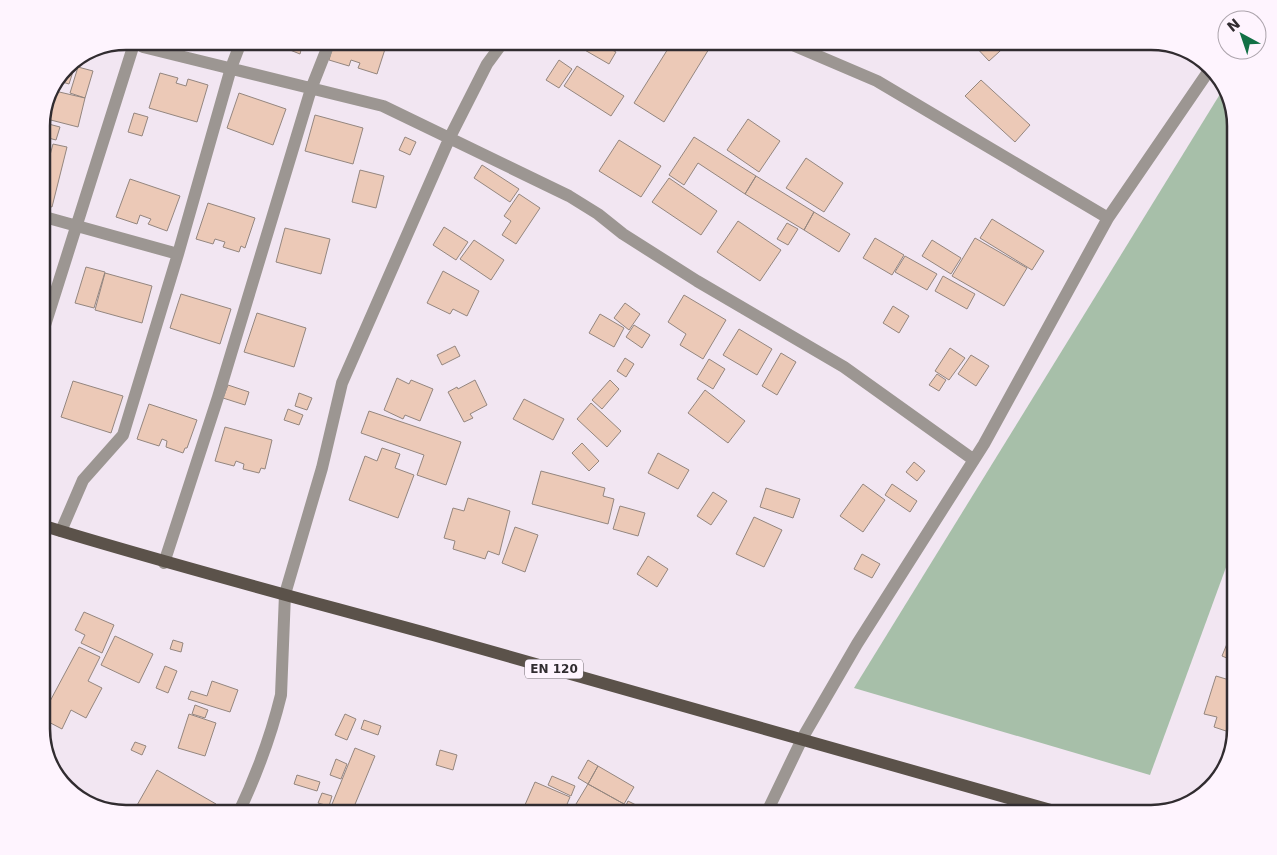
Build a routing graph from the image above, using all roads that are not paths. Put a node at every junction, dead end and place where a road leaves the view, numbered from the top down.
1 (133, 50) edge
2 (156, 50) edge
3 (237, 50) edge
4 (326, 50) edge
5 (497, 50) edge
6 (804, 50) edge
7 (231, 68) junction
8 (1206, 74) edge
9 (311, 89) junction
10 (450, 138) junction
11 (1108, 218) junction
12 (50, 219) edge
13 (77, 227) junction
14 (178, 254) junction
15 (50, 310) edge
16 (974, 460) junction
17 (50, 528) edge
18 (61, 532) junction
19 (164, 563) junction
20 (285, 594) junction
21 (803, 737) junction
22 (242, 805) edge
23 (770, 805) edge
24 (1034, 805) edge

1 - 13 street
2 - 7 street
3 - 7 street
4 - 9 street
5 - 10 street
6 - 11 street
7 - 9 street
7 - 14 street
8 - 11 street
9 - 10 street
9 - 19 street
10 - 16 street
10 - 20 street
11 - 16 street
12 - 13 street
13 - 14 street
13 - 15 street
14 - 18 street
16 - 21 street
17 - 18 main road, EN 120
18 - 19 main road, EN 120
19 - 20 main road, EN 120
20 - 21 main road, EN 120
20 - 22 street
21 - 23 street
21 - 24 main road, EN 120

